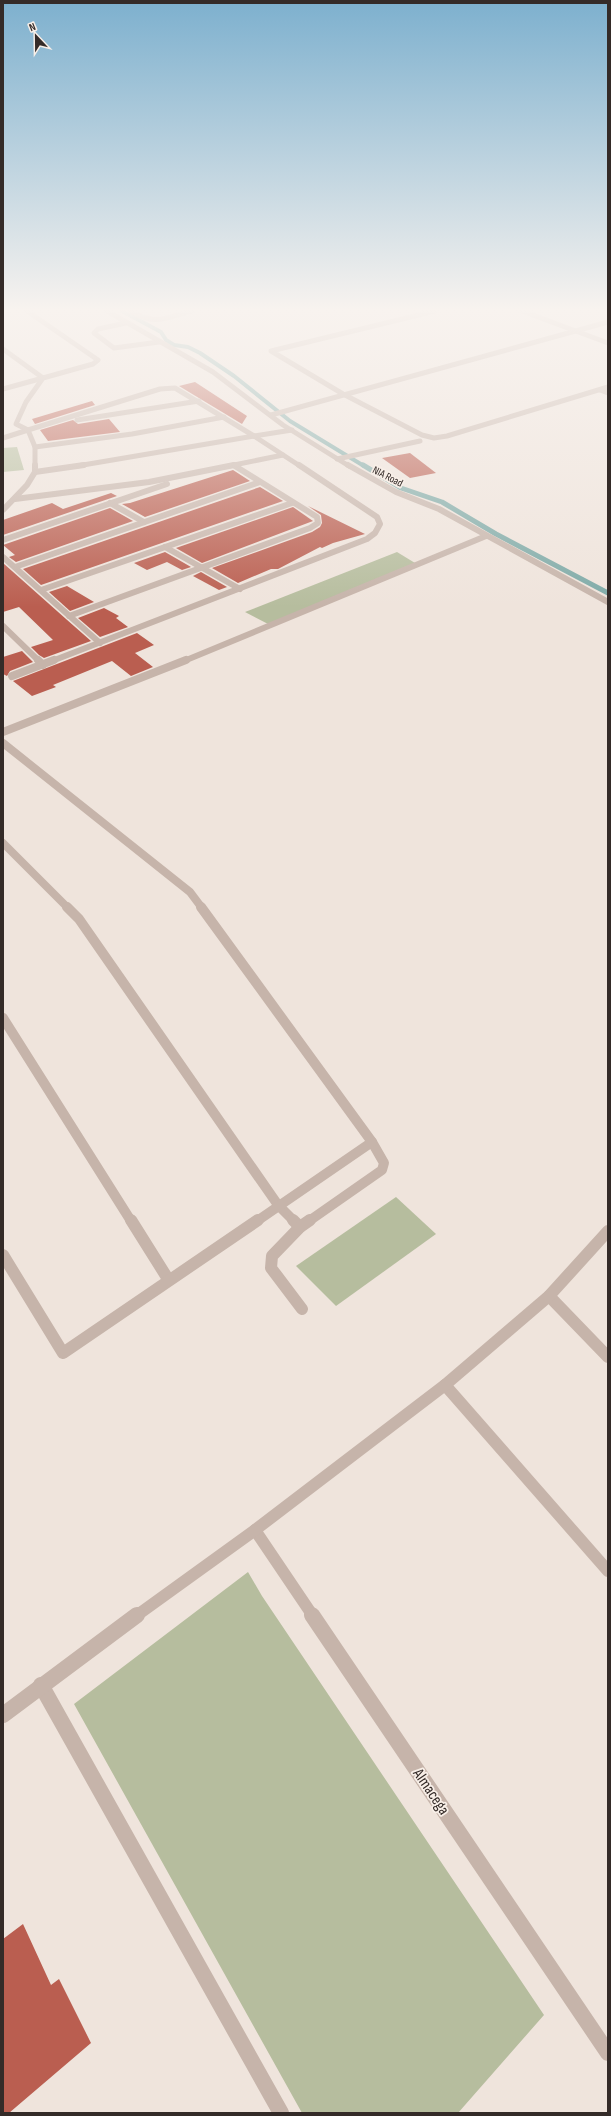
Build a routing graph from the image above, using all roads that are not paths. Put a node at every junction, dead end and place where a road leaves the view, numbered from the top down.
1 (22, 410) edge
2 (95, 410) edge
3 (142, 410) edge
4 (213, 410) edge
5 (264, 410) edge
6 (289, 410) edge
7 (373, 410) edge
8 (534, 410) edge
9 (271, 415) junction
10 (224, 417) junction
11 (49, 424) junction
12 (283, 425) junction
13 (28, 430) junction
14 (292, 430) junction
15 (252, 435) junction
16 (3, 438) edge
17 (420, 441) dead end
18 (35, 447) junction
19 (283, 456) junction
20 (337, 459) junction
21 (235, 466) junction
22 (35, 472) junction
23 (195, 474) junction
24 (260, 482) junction
25 (15, 499) junction
26 (110, 503) junction
27 (292, 503) junction
28 (3, 510) edge
29 (144, 522) junction
30 (486, 536) junction
31 (3, 540) edge
32 (164, 547) junction
33 (3, 557) edge
34 (15, 567) junction
35 (202, 568) junction
36 (240, 589) junction
37 (41, 590) junction
38 (608, 602) edge
39 (69, 616) junction
40 (3, 626) edge
41 (100, 643) junction
42 (43, 664) junction
43 (12, 676) dead end
44 (3, 732) edge
45 (3, 743) edge
46 (3, 843) edge
47 (3, 1018) edge
48 (372, 1142) junction
49 (278, 1205) junction
50 (300, 1228) junction
51 (608, 1231) edge
52 (3, 1255) edge
53 (168, 1279) junction
54 (549, 1296) junction
55 (302, 1309) dead end
56 (608, 1357) edge
57 (445, 1385) junction
58 (255, 1530) junction
59 (608, 1571) edge
60 (41, 1685) junction
61 (3, 1715) edge
62 (608, 2053) edge
63 (281, 2113) edge

1 - 13 street
2 - 11 street
3 - 11 street
4 - 10 street
5 - 9 street, NIA Road
6 - 9 street
7 - 8 street
9 - 12 street, NIA Road
10 - 15 street
10 - 18 street
11 - 13 street
12 - 14 street, NIA Road
12 - 15 street
13 - 16 street
13 - 18 street
14 - 15 street
14 - 20 street, NIA Road
15 - 19 street
15 - 22 street
17 - 20 street
18 - 22 street
19 - 21 street
19 - 36 street
20 - 30 street, NIA Road
21 - 23 street
21 - 24 street
22 - 25 street
23 - 25 street
23 - 26 street
24 - 27 street
24 - 29 street
25 - 28 street
26 - 29 street
26 - 31 street
27 - 32 street
27 - 35 street
29 - 34 street
30 - 38 street, NIA Road
30 - 44 street
32 - 35 street
32 - 37 street
33 - 34 street
34 - 37 street
35 - 36 street
35 - 39 street
36 - 41 street
37 - 39 street
39 - 41 street
40 - 42 street
41 - 42 street
42 - 43 street
45 - 48 street
46 - 49 street
47 - 53 street
48 - 49 street
48 - 50 street
49 - 50 street
49 - 53 street
50 - 55 street
51 - 54 street
52 - 53 street
54 - 56 street
54 - 57 street
57 - 58 street
57 - 59 street
58 - 60 street
58 - 62 street, Almacega
60 - 61 street
60 - 63 street

